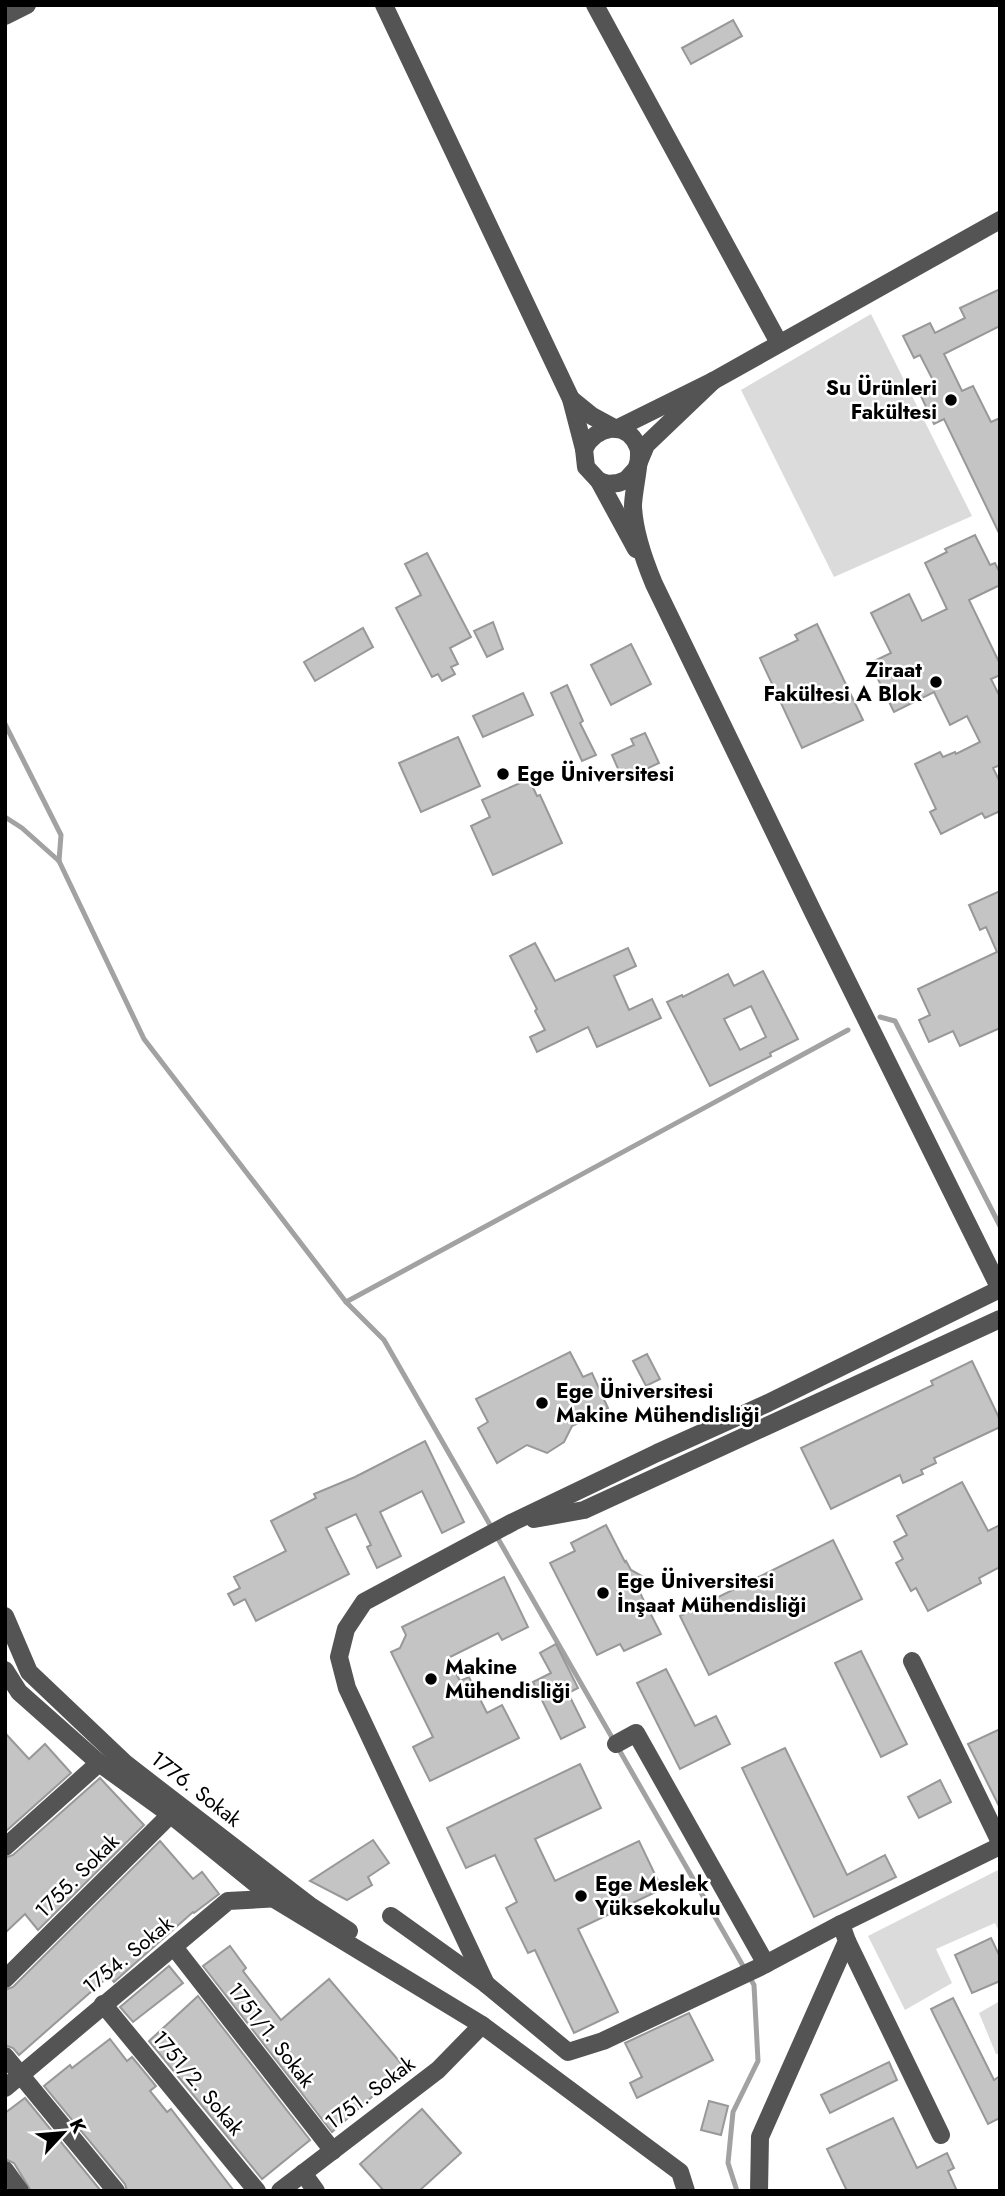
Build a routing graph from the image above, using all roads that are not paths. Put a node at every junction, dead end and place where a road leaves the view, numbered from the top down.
1 (27, 5) edge
2 (384, 5) edge
3 (595, 5) edge
4 (5, 16) edge
5 (1000, 219) edge
6 (779, 343) junction
7 (712, 381) junction
8 (571, 399) junction
9 (616, 429) junction
10 (584, 449) junction
11 (636, 468) junction
12 (599, 481) junction
13 (649, 573) junction
14 (1000, 1289) edge
15 (1000, 1319) edge
16 (768, 1403) junction
17 (778, 1421) junction
18 (682, 1442) junction
19 (690, 1461) junction
20 (503, 1528) junction
21 (5, 1616) edge
22 (912, 1661) dead end
23 (5, 1670) edge
24 (36, 1679) junction
25 (12, 1697) edge
26 (616, 1744) dead end
27 (99, 1763) junction
28 (175, 1810) junction
29 (1000, 1844) edge
30 (5, 1847) edge
31 (294, 1893) junction
32 (276, 1900) junction
33 (391, 1916) dead end
34 (841, 1924) junction
35 (848, 1941) junction
36 (174, 1947) junction
37 (763, 1966) junction
38 (389, 1968) junction
39 (5, 1979) edge
40 (486, 1984) junction
41 (103, 2004) junction
42 (482, 2025) junction
43 (5, 2056) edge
44 (20, 2075) junction
45 (5, 2088) edge
46 (941, 2135) dead end
47 (332, 2151) junction
48 (5, 2170) edge
49 (303, 2173) junction
50 (20, 2191) edge
51 (116, 2191) edge
52 (257, 2191) edge
53 (280, 2191) edge
54 (316, 2191) edge
55 (686, 2191) edge
56 (759, 2191) edge

1 - 4 street
2 - 8 street
3 - 6 street
5 - 6 street
6 - 7 street
7 - 9 street
7 - 11 street
8 - 9 street
8 - 10 street
9 - 10 street
9 - 11 street
10 - 12 street
11 - 12 street
11 - 13 street
12 - 13 street
13 - 14 street
14 - 16 street
15 - 17 street
16 - 17 street
16 - 18 street
17 - 19 street
18 - 19 street
18 - 20 street
19 - 20 street
20 - 40 street
21 - 24 street, 1776. Sokak
22 - 29 street
23 - 25 street, 1776. Sokak
24 - 25 street
24 - 28 street, 1776. Sokak
25 - 27 street, 1776. Sokak
26 - 37 street
27 - 28 street, 1776. Sokak
27 - 30 street
28 - 31 street, 1776. Sokak
28 - 32 street, 1776. Sokak
28 - 39 street, 1755. Sokak
29 - 34 street
31 - 32 street, 1754. Sokak
31 - 38 street, 1776. Sokak
32 - 36 street, 1754. Sokak
32 - 38 street, 1776. Sokak
33 - 40 street
34 - 35 street
34 - 37 street
35 - 46 street
35 - 56 street
36 - 41 street, 1754. Sokak
36 - 47 street, 1751/1. Sokak
37 - 40 street
38 - 42 street, 1776. Sokak
41 - 44 street, 1754. Sokak
41 - 52 street, 1751/2. Sokak
42 - 47 street, 1751. Sokak
42 - 55 street, 1776. Sokak
43 - 44 street
44 - 45 street, 1754. Sokak
44 - 51 street
47 - 49 street, 1751. Sokak
48 - 50 street
49 - 53 street, 1751. Sokak
49 - 54 street

